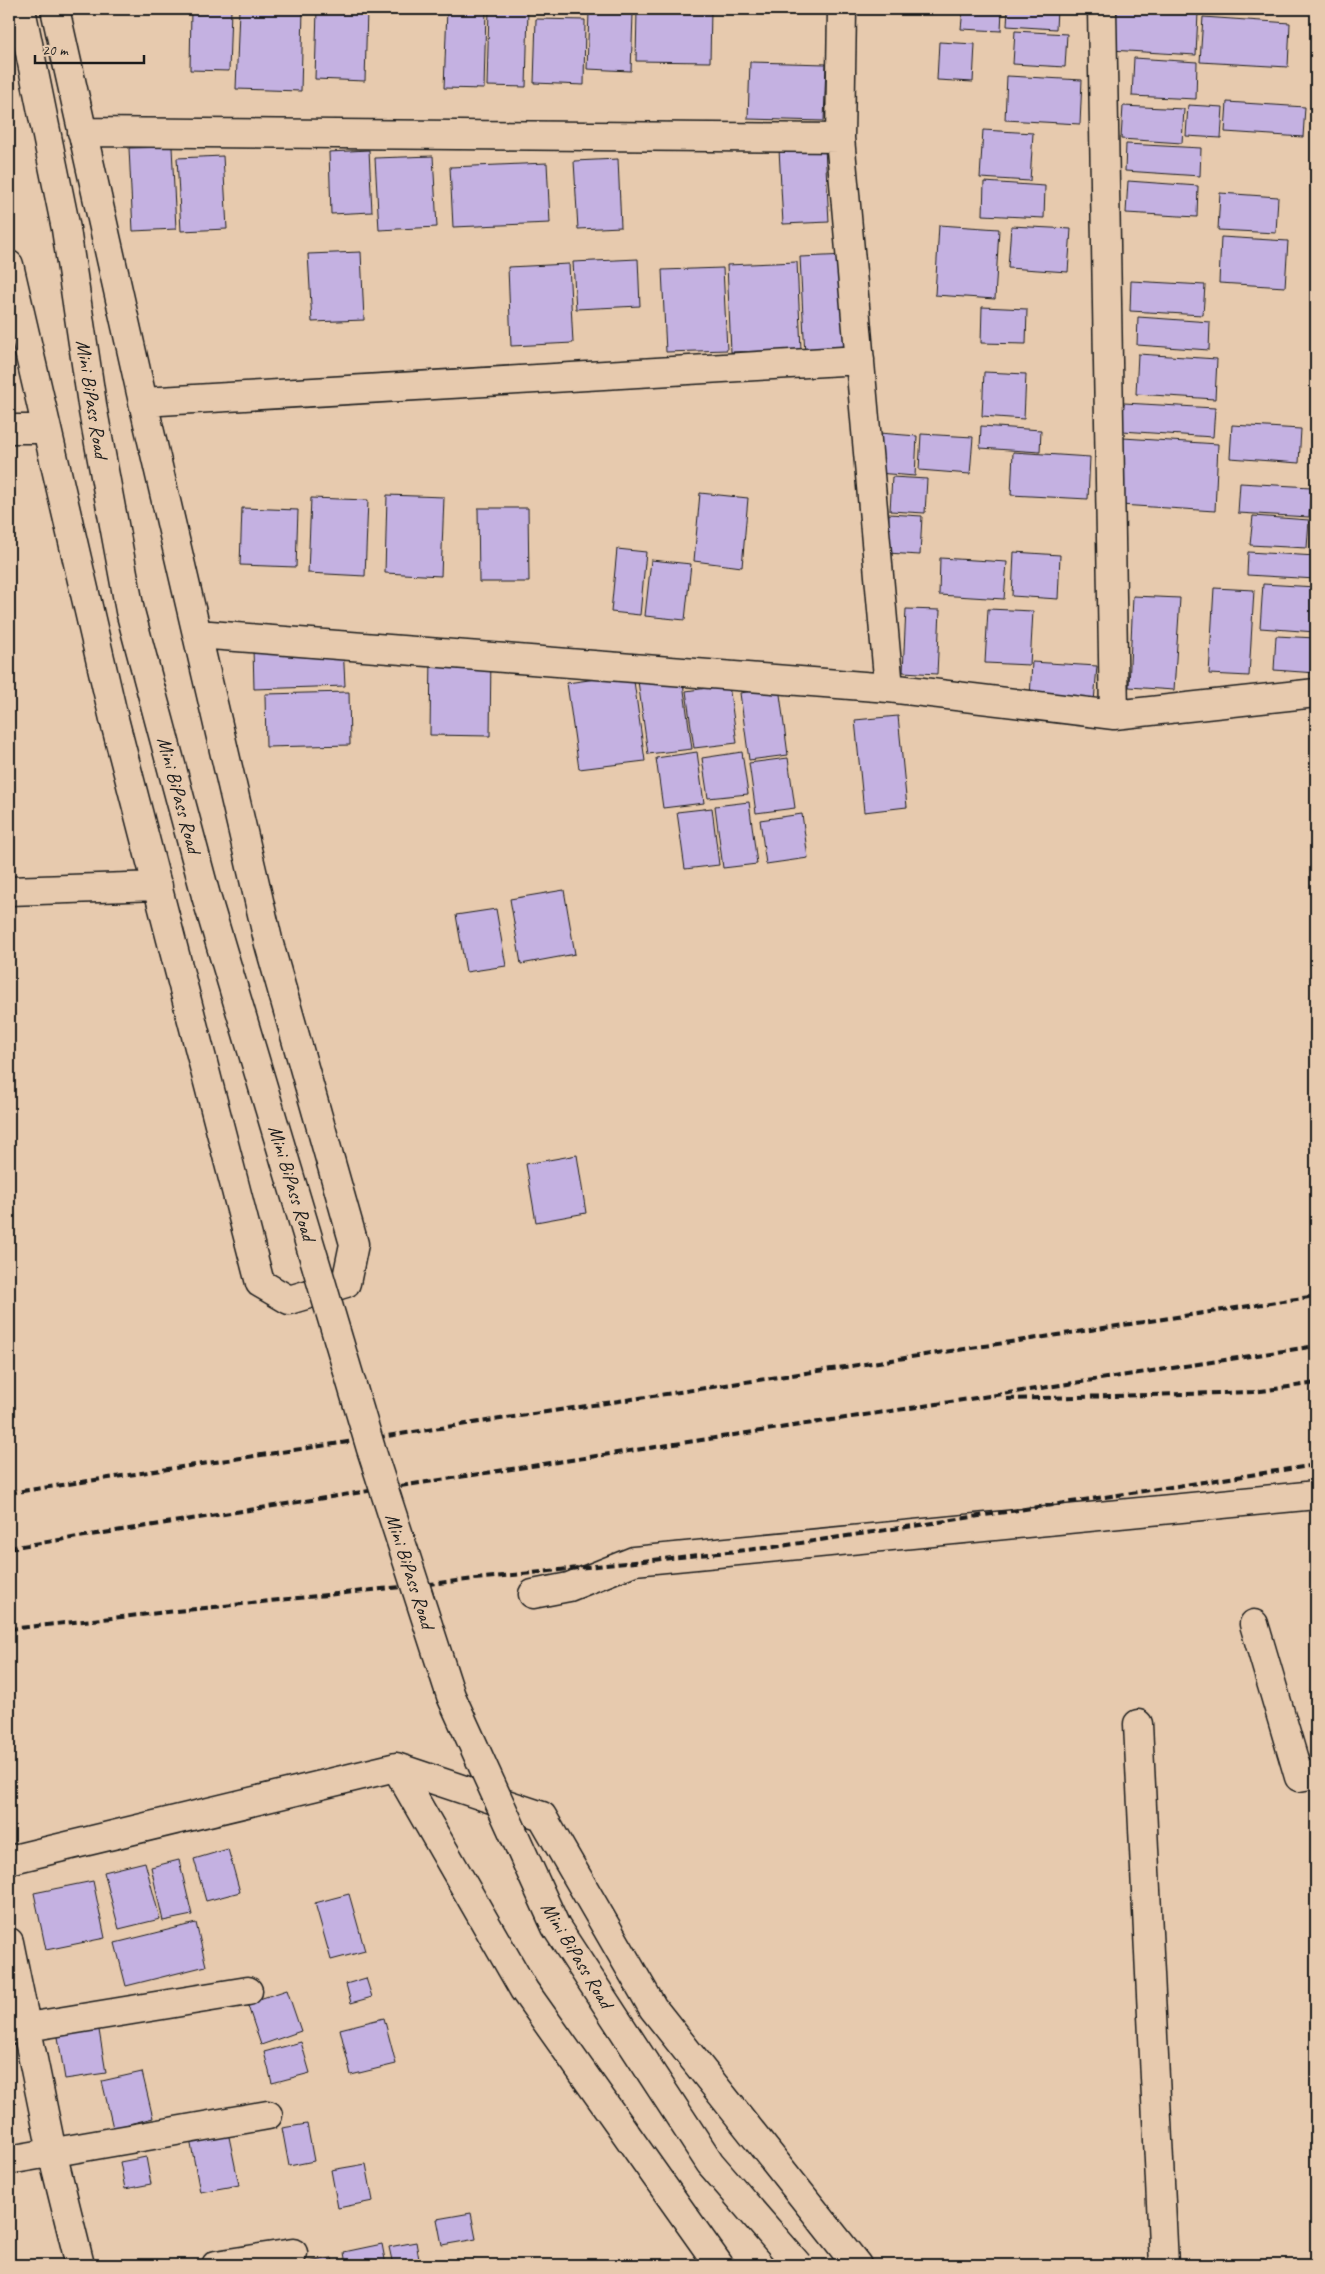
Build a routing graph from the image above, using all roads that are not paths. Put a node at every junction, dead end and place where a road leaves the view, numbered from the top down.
1 (21, 9) edge
2 (55, 9) edge
3 (842, 9) edge
4 (1102, 9) edge
5 (82, 132) junction
6 (840, 138) junction
7 (9, 265) edge
8 (860, 360) junction
9 (143, 402) junction
10 (9, 429) edge
11 (46, 429) junction
12 (197, 634) junction
13 (889, 688) junction
14 (1316, 693) edge
15 (1114, 715) junction
16 (158, 886) junction
17 (9, 891) edge
18 (1316, 1495) edge
19 (533, 1594) dead end
20 (1254, 1624) dead end
21 (1138, 1724) dead end
22 (396, 1767) junction
23 (1316, 1774) edge
24 (9, 1860) edge
25 (9, 1942) edge
26 (248, 1990) dead end
27 (17, 2028) edge
28 (268, 2115) dead end
29 (52, 2152) junction
30 (9, 2160) edge
31 (293, 2253) dead end
32 (80, 2265) edge
33 (216, 2265) edge
34 (719, 2265) edge
35 (798, 2265) edge
36 (857, 2265) edge
37 (1164, 2265) edge

1 - 35 street, Mini BiPass Road, bridge
2 - 5 street
3 - 6 street
4 - 15 street
5 - 6 street
5 - 9 street
6 - 8 street
7 - 11 street
8 - 9 street
8 - 13 street
9 - 12 street
10 - 11 street
11 - 16 street
12 - 13 street
12 - 16 street
13 - 15 street
14 - 15 street
16 - 17 street
18 - 19 street
20 - 23 street
21 - 37 street
22 - 24 street
22 - 34 street
22 - 36 street
25 - 27 street
26 - 27 street
27 - 29 street
28 - 29 street
29 - 30 street
29 - 32 street
31 - 33 street

